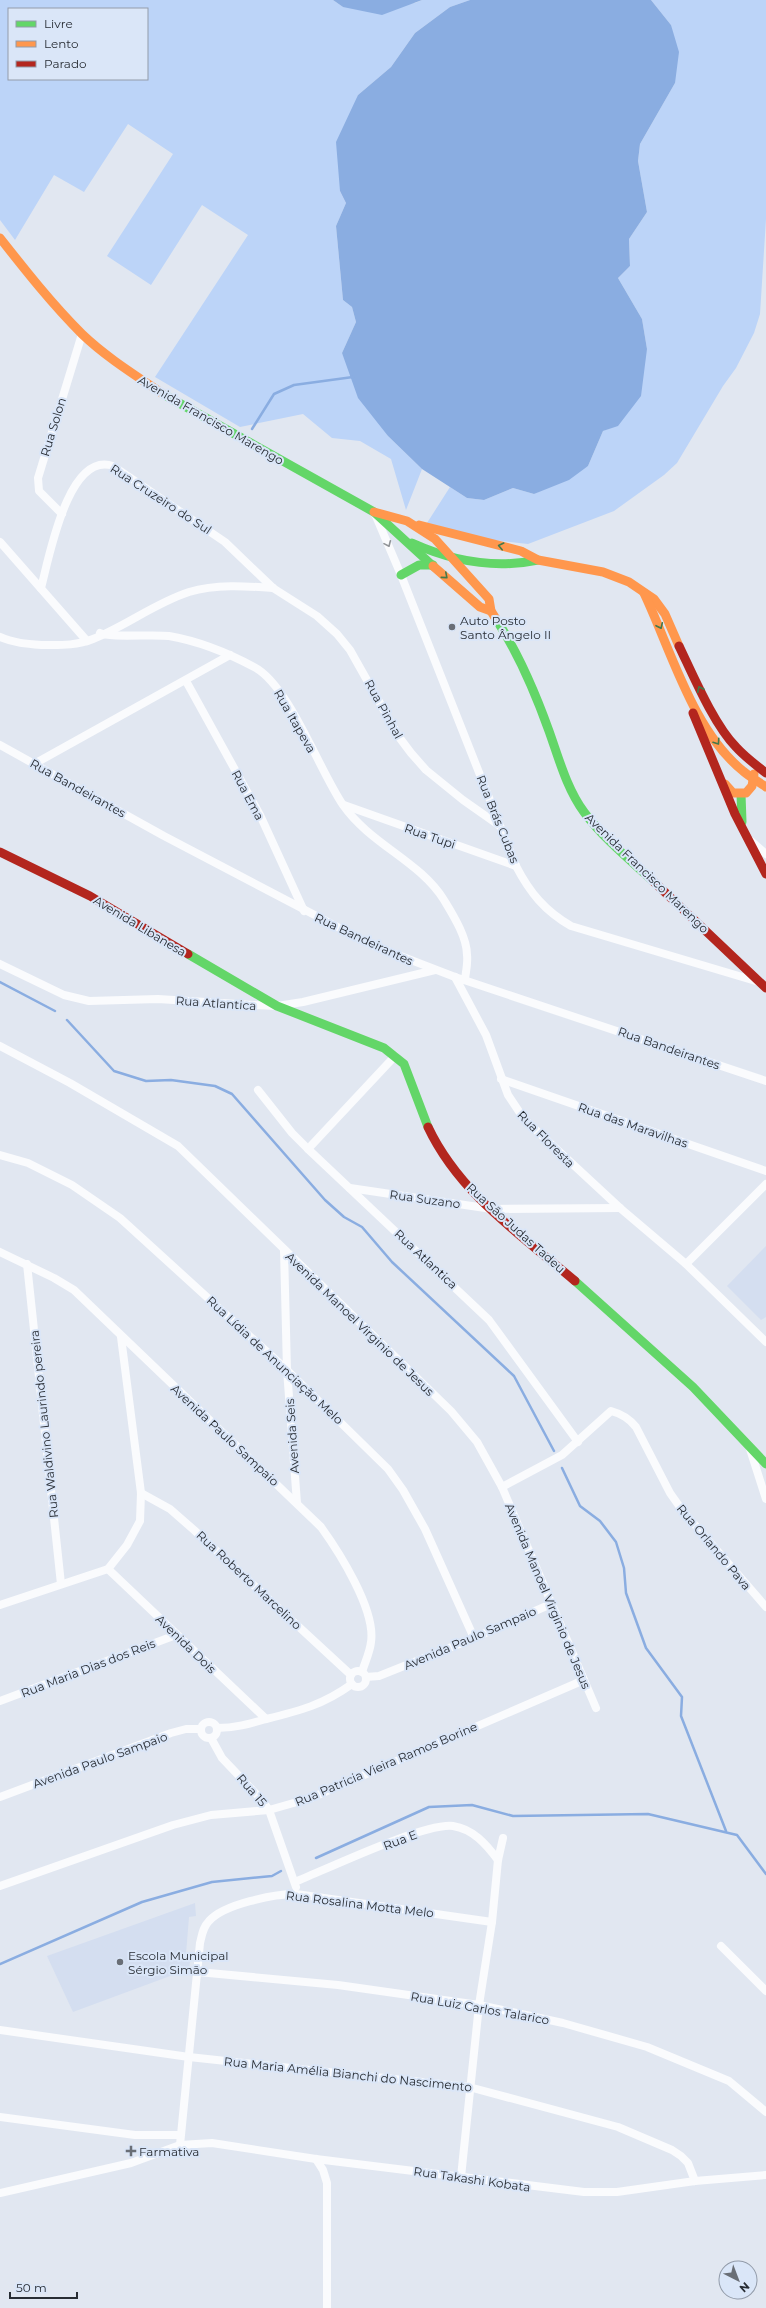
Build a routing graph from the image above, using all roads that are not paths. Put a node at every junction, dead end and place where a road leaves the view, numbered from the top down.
1 (0, 238) edge
2 (82, 334) junction
3 (374, 512) junction
4 (62, 514) junction
5 (407, 521) junction
6 (396, 534) junction
7 (0, 542) edge
8 (453, 558) junction
9 (538, 560) junction
10 (481, 561) junction
11 (433, 565) junction
12 (401, 575) junction
13 (470, 578) junction
14 (41, 588) junction
15 (273, 588) junction
16 (643, 591) junction
17 (491, 611) junction
18 (101, 634) junction
19 (0, 637) edge
20 (87, 641) junction
21 (230, 655) junction
22 (186, 681) junction
23 (688, 691) junction
24 (0, 745) edge
25 (9, 751) junction
26 (0, 753) edge
27 (34, 764) junction
28 (754, 765) junction
29 (766, 773) edge
30 (718, 774) junction
31 (754, 780) junction
32 (766, 787) edge
33 (741, 794) junction
34 (343, 805) junction
35 (500, 826) junction
36 (743, 828) junction
37 (750, 840) junction
38 (0, 852) edge
39 (766, 854) edge
40 (516, 866) junction
41 (766, 874) edge
42 (304, 911) junction
43 (0, 964) edge
44 (435, 970) junction
45 (455, 977) junction
46 (465, 979) junction
47 (763, 985) edge
48 (277, 1006) junction
49 (0, 1046) edge
50 (396, 1056) junction
51 (501, 1080) junction
52 (766, 1081) edge
53 (258, 1090) dead end
54 (308, 1149) junction
55 (0, 1155) edge
56 (766, 1170) edge
57 (766, 1184) edge
58 (350, 1188) junction
59 (620, 1208) junction
60 (492, 1209) junction
61 (284, 1250) junction
62 (0, 1252) edge
63 (26, 1264) junction
64 (686, 1264) junction
65 (122, 1337) junction
66 (766, 1342) edge
67 (287, 1370) junction
68 (578, 1442) junction
69 (749, 1444) junction
70 (766, 1464) edge
71 (502, 1487) junction
72 (141, 1493) junction
73 (766, 1499) edge
74 (297, 1503) junction
75 (108, 1569) junction
76 (61, 1584) junction
77 (551, 1604) junction
78 (0, 1605) edge
79 (766, 1607) edge
80 (176, 1635) junction
81 (474, 1638) junction
82 (364, 1674) junction
83 (351, 1675) junction
84 (584, 1680) junction
85 (352, 1684) junction
86 (0, 1701) edge
87 (596, 1708) dead end
88 (266, 1719) junction
89 (217, 1728) junction
90 (201, 1729) junction
91 (211, 1738) junction
92 (0, 1797) edge
93 (269, 1810) junction
94 (502, 1838) dead end
95 (498, 1860) junction
96 (295, 1882) junction
97 (0, 1886) edge
98 (296, 1894) junction
99 (492, 1922) junction
100 (721, 1946) dead end
101 (198, 1972) junction
102 (766, 1991) edge
103 (479, 2005) junction
104 (0, 2030) edge
105 (189, 2057) junction
106 (469, 2087) junction
107 (766, 2112) edge
108 (0, 2116) edge
109 (180, 2135) junction
110 (180, 2145) junction
111 (316, 2159) junction
112 (766, 2175) edge
113 (461, 2177) junction
114 (695, 2181) junction
115 (0, 2193) edge
116 (327, 2308) edge

1 - 2 main road, Avenida Francisco Marengo
2 - 3 main road, Avenida Francisco Marengo
2 - 4 street, Rua Solon
3 - 5 main road, Avenida Francisco Marengo
3 - 6 main road, Avenida Francisco Marengo
3 -> 12 street, Rua Brás Cubas
4 - 14 street, Rua Cruzeiro do Sul
4 - 15 street, Rua Cruzeiro do Sul
5 - 8 main road, Avenida Francisco Marengo
9 -> 5 main road
6 - 8 main road
6 - 11 main road, Avenida Francisco Marengo
7 - 14 street
8 - 10 main road
8 - 13 main road, Avenida Francisco Marengo
9 - 10 main road
9 - 16 main road
10 - 13 main road
11 - 12 main road
11 -> 17 main road, Avenida Francisco Marengo
12 - 35 street, Rua Brás Cubas
13 - 17 main road, Avenida Francisco Marengo
14 - 20 street
15 - 18 street
15 - 35 street, Rua Pinhal
16 -> 23 main road
28 -> 16 main road
17 - 47 main road, Avenida Francisco Marengo
18 - 20 street
18 - 21 street, Rua Itapeva
19 - 20 street
21 - 22 street
21 - 34 street, Rua Itapeva
22 - 27 street
22 - 42 street, Rua Ema
23 - 30 main road
23 -> 31 main road
24 - 25 street, Rua Bandeirantes
25 - 26 street
25 - 27 street, Rua Bandeirantes
27 - 42 street, Rua Bandeirantes
28 - 29 main road
28 - 31 main road
30 - 33 main road
30 - 36 main road
31 - 32 main road
31 - 33 main road
33 - 36 main road
34 - 40 street, Rua Tupi
34 - 46 street, Rua Itapeva
35 - 40 street, Rua Brás Cubas
36 - 37 main road
37 - 39 street
37 - 41 main road
38 - 48 main road, Avenida Libanesa
40 - 47 street, Rua Brás Cubas
42 - 44 street, Rua Bandeirantes
43 - 48 street, Rua Atlantica
44 - 45 street, Rua Bandeirantes
44 - 48 street, Rua Atlantica
45 - 46 street, Rua Bandeirantes
45 - 51 street, Rua Floresta
46 - 52 street, Rua Bandeirantes
48 - 50 main road, Rua São Judas Tadeu
49 - 61 street, Avenida Manoel Virginio de Jesus
50 - 54 street
50 - 60 main road, Rua São Judas Tadeu
51 - 56 street, Rua das Maravilhas
51 - 59 street, Rua Floresta
53 - 54 street, Rua Atlantica
54 - 58 street, Rua Atlantica
55 - 67 street, Rua Lídia de Anunciação Melo
57 - 64 street
58 - 60 street, Rua Suzano
58 - 68 street, Rua Atlantica
59 - 60 street, Rua Suzano
59 - 64 street, Rua Floresta
60 - 69 main road, Rua São Judas Tadeu
61 - 67 street, Avenida Seis
61 - 71 street, Avenida Manoel Virginio de Jesus
62 - 63 street, Avenida Paulo Sampaio
63 - 65 street, Avenida Paulo Sampaio
63 - 76 street, Rua Waldivino Laurindo pereira
64 - 66 street, Rua Floresta
65 - 72 street
65 - 74 street, Avenida Paulo Sampaio
67 - 74 street, Avenida Seis
67 - 81 street, Rua Lídia de Anunciação Melo
68 - 71 street
68 - 79 street, Rua Orlando Pava
69 - 70 main road, Rua São Judas Tadeu
69 - 73 street
71 - 77 street, Avenida Manoel Virginio de Jesus
72 - 75 street
72 - 83 street, Rua Roberto Marcelino
74 - 82 street, Avenida Paulo Sampaio
75 - 76 street
75 - 80 street, Avenida Dois
76 - 78 street
77 - 81 street, Avenida Paulo Sampaio
77 - 84 street, Avenida Manoel Virginio de Jesus
80 - 86 street, Rua Maria Dias dos Reis
80 - 88 street, Avenida Dois
81 - 82 street, Avenida Paulo Sampaio
82 - 83 street, Avenida Paulo Sampaio
82 - 85 street, Avenida Paulo Sampaio
83 - 85 street
84 - 87 street, Avenida Manoel Virginio de Jesus
84 - 93 street, Rua Patricia Vieira Ramos Borine
85 - 88 street, Avenida Paulo Sampaio
88 - 89 street, Avenida Paulo Sampaio
89 - 90 street, Avenida Paulo Sampaio
89 - 91 street
90 - 91 street
90 - 92 street, Avenida Paulo Sampaio
91 - 93 street, Rua 15
93 - 96 street, Rua 15
93 - 97 street, Rua Patricia Vieira Ramos Borine
94 - 95 street
95 - 96 street, Rua E
95 - 99 street
96 - 98 street, Rua 15
98 - 99 street, Rua Rosalina Motta Melo
98 - 101 street, Rua Rosalina Motta Melo
99 - 103 street
100 - 102 street
101 - 103 street, Rua Luiz Carlos Talarico
101 - 105 street
103 - 106 street
103 - 107 street, Rua Luiz Carlos Talarico
104 - 105 street, Rua Maria Amélia Bianchi do Nascimento
105 - 106 street, Rua Maria Amélia Bianchi do Nascimento
105 - 109 street
106 - 113 street
106 - 114 street, Rua Maria Amélia Bianchi do Nascimento
108 - 109 street
109 - 110 street
110 - 111 street, Rua Takashi Kobata
110 - 115 street, Rua Takashi Kobata
111 - 113 street, Rua Takashi Kobata
111 - 116 street
112 - 114 street, Rua Takashi Kobata
113 - 114 street, Rua Takashi Kobata

